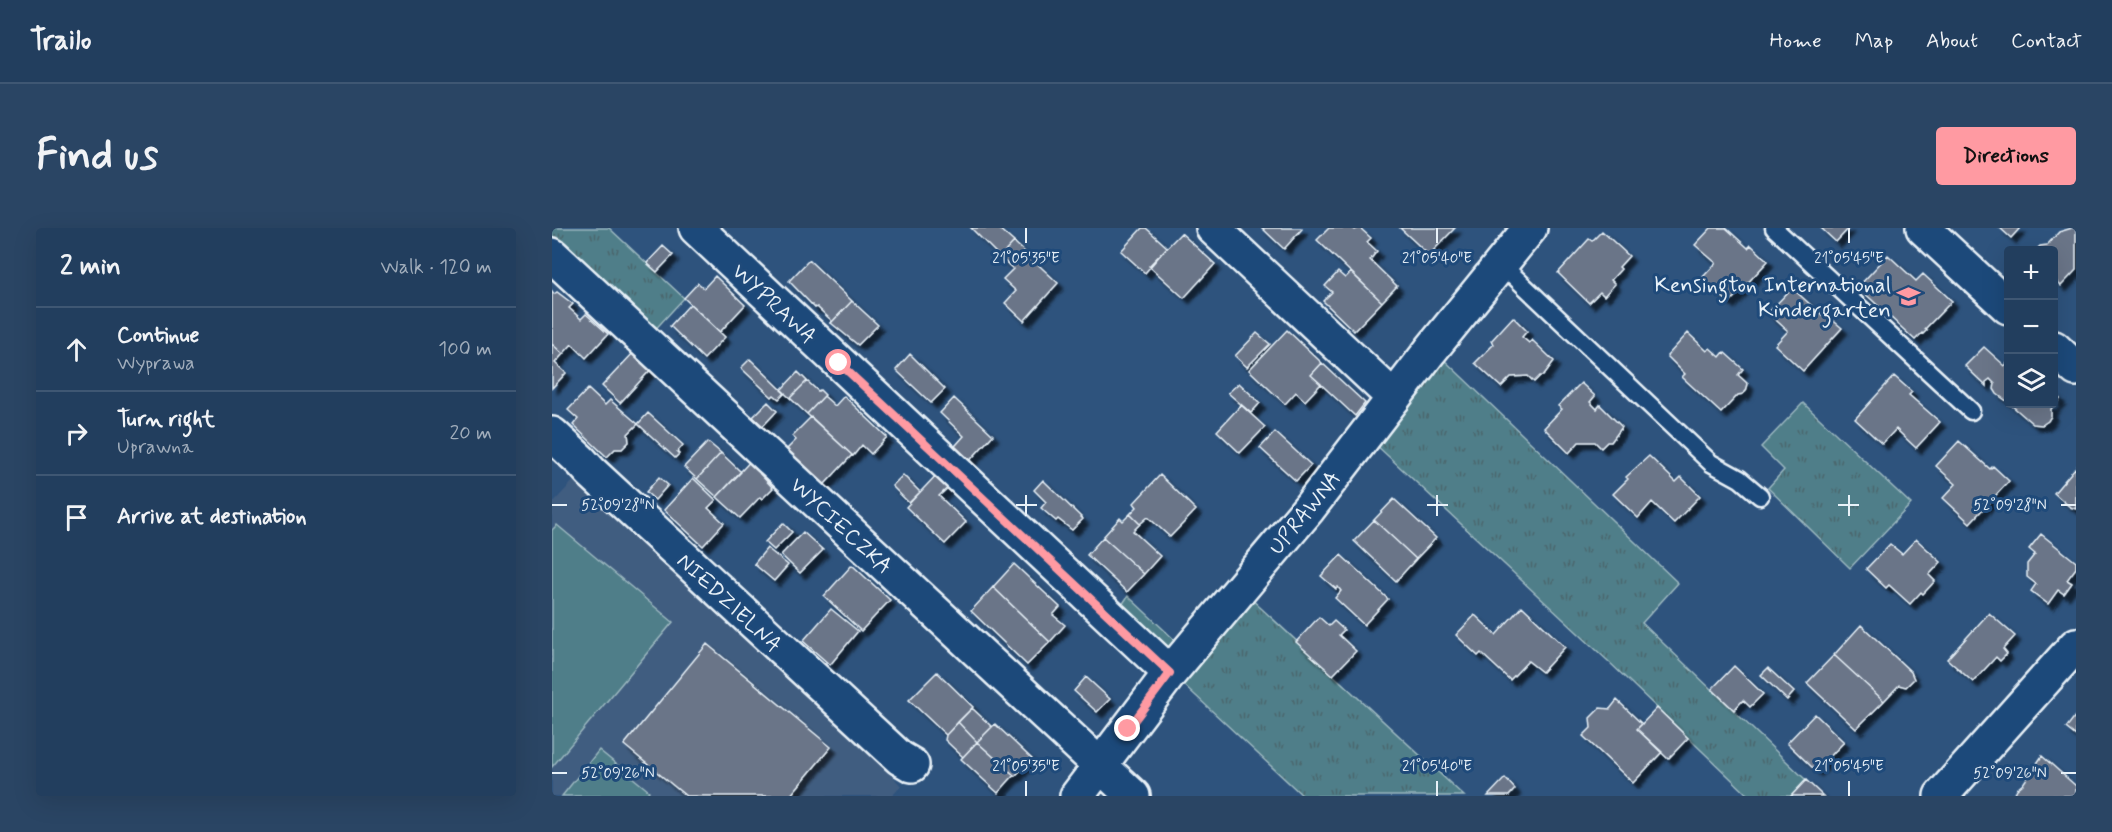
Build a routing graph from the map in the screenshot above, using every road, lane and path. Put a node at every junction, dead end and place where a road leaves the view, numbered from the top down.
1 (696, 228) edge
2 (1213, 228) edge
3 (1530, 228) edge
4 (1774, 228) edge
5 (1923, 228) edge
6 (552, 255) edge
7 (1501, 264) junction
8 (2004, 303) edge
9 (2058, 352) edge
10 (2076, 369) edge
11 (1394, 398) junction
12 (1971, 411) dead end
13 (552, 434) edge
14 (1760, 496) dead end
15 (2076, 645) edge
16 (1170, 673) junction
17 (912, 765) dead end
18 (1101, 766) junction
19 (1077, 796) edge
20 (1133, 796) edge
21 (1941, 796) edge

1 - 16 street, WYPRAWA
2 - 11 street
3 - 7 street, UPRAWNA
4 - 12 lane
5 - 8 street
6 - 18 street, WYCIECZKA
7 - 11 street, UPRAWNA
7 - 14 lane
9 - 10 street
11 - 16 street, UPRAWNA
13 - 17 street, NIEDZIELNA
15 - 21 street
16 - 18 street, UPRAWNA
18 - 19 street, UPRAWNA
18 - 20 street, WYCIECZKA

